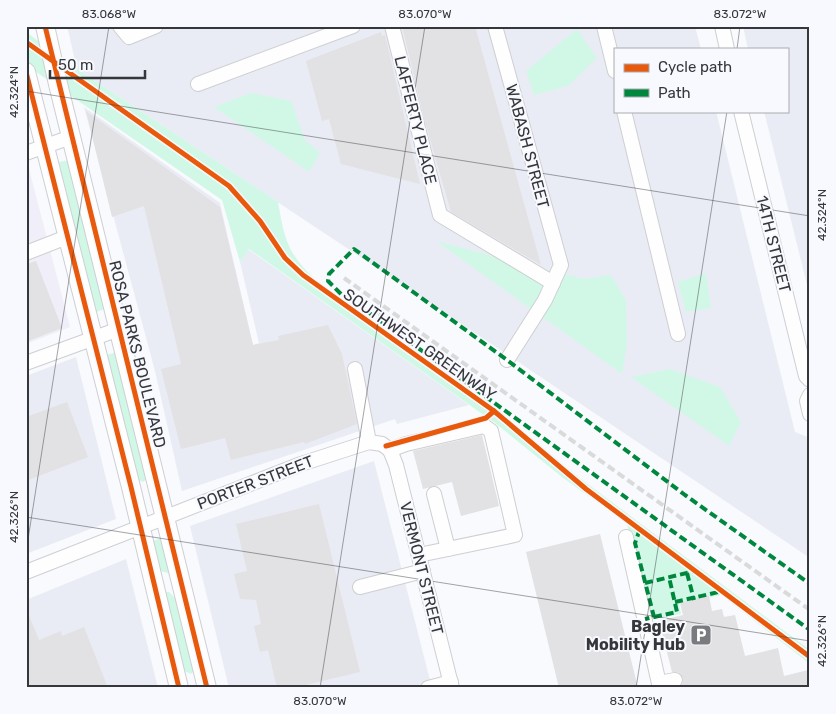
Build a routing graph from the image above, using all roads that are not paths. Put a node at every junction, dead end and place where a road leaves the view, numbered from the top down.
1 (45, 26) edge
2 (120, 26) edge
3 (156, 26) edge
4 (353, 26) edge
5 (392, 26) edge
6 (495, 26) edge
7 (604, 26) edge
8 (722, 26) edge
9 (727, 48) edge
10 (614, 67) edge
11 (26, 72) edge
12 (198, 84) dead end
13 (624, 112) edge
14 (741, 112) edge
15 (71, 137) junction
16 (45, 146) junction
17 (26, 153) edge
18 (67, 237) junction
19 (26, 253) edge
20 (553, 283) junction
21 (119, 329) junction
22 (678, 334) dead end
23 (93, 338) junction
24 (507, 360) dead end
25 (26, 364) edge
26 (355, 369) dead end
27 (808, 378) edge
28 (810, 395) edge
29 (810, 414) edge
30 (369, 442) junction
31 (390, 450) junction
32 (156, 478) junction
33 (131, 487) junction
34 (434, 494) dead end
35 (165, 516) junction
36 (140, 527) junction
37 (626, 537) dead end
38 (448, 549) junction
39 (419, 555) junction
40 (423, 571) junction
41 (26, 572) edge
42 (154, 582) junction
43 (360, 586) dead end
44 (186, 598) junction
45 (674, 680) dead end
46 (452, 685) edge
47 (191, 686) edge
48 (660, 686) edge
49 (428, 688) edge

1 - 15 main road, ROSA PARKS BOULEVARD, bridge
2 - 3 street
4 - 12 street
5 - 20 street, LAFFERTY PLACE
6 - 20 street, WABASH STREET
7 - 10 street
8 - 9 street
11 - 16 main road, ROSA PARKS BOULEVARD
13 - 22 street
14 - 27 street, 14TH STREET
15 - 16 street
15 - 21 main road, ROSA PARKS BOULEVARD
16 - 17 street
16 - 18 main road, ROSA PARKS BOULEVARD
18 - 19 street
18 - 23 main road, ROSA PARKS BOULEVARD
20 - 24 street
21 - 23 street
21 - 32 main road, ROSA PARKS BOULEVARD
23 - 25 street
23 - 33 main road, ROSA PARKS BOULEVARD
26 - 30 street
28 - 29 street
30 - 31 street
30 - 35 street, PORTER STREET
31 - 38 street
31 - 39 street, VERMONT STREET
32 - 33 main road
32 - 35 main road, ROSA PARKS BOULEVARD
33 - 36 main road, ROSA PARKS BOULEVARD
34 - 38 street
35 - 36 street, PORTER STREET
35 - 44 main road, ROSA PARKS BOULEVARD
36 - 41 street, PORTER STREET
36 - 42 main road, ROSA PARKS BOULEVARD
37 - 48 street
38 - 39 street
39 - 40 street, VERMONT STREET
40 - 43 street
40 - 46 street, VERMONT STREET
42 - 44 main road
42 - 47 main road, ROSA PARKS BOULEVARD
44 - 47 main road, ROSA PARKS BOULEVARD
45 - 48 street
46 - 49 street

